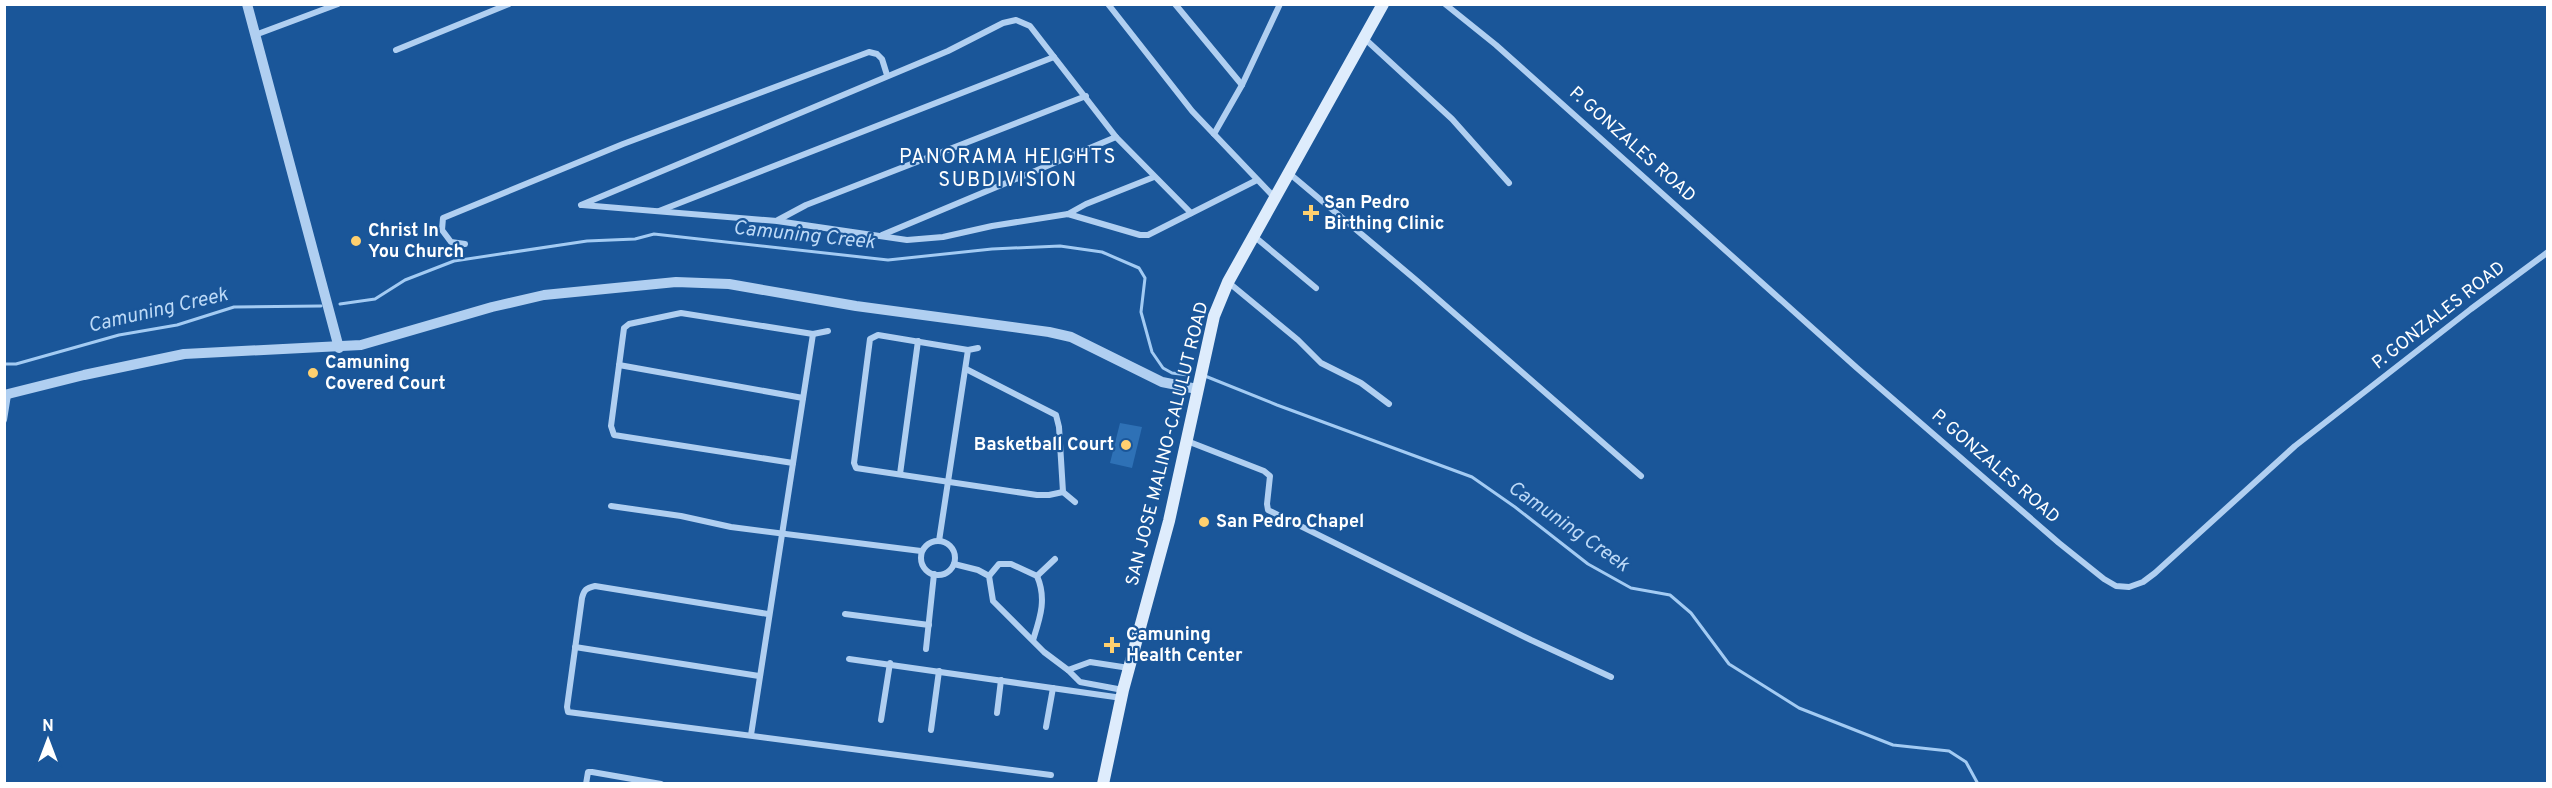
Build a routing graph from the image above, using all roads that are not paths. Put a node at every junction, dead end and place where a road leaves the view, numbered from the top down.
1 (247, 4) edge
2 (338, 4) edge
3 (509, 4) edge
4 (1108, 4) edge
5 (1175, 4) edge
6 (1280, 4) edge
7 (1383, 4) edge
8 (1445, 4) edge
9 (255, 35) junction
10 (1363, 38) junction
11 (396, 50) dead end
12 (1054, 57) junction
13 (887, 75) junction
14 (1242, 85) junction
15 (1086, 96) junction
16 (1214, 134) junction
17 (1116, 137) junction
18 (1290, 174) junction
19 (1154, 177) junction
20 (1257, 180) junction
21 (1509, 183) dead end
22 (1276, 200) junction
23 (659, 211) junction
24 (1191, 213) junction
25 (1068, 214) junction
26 (777, 221) junction
27 (879, 236) junction
28 (1255, 237) junction
29 (465, 244) dead end
30 (2547, 252) edge
31 (1228, 282) junction
32 (1316, 288) dead end
33 (828, 331) dead end
34 (813, 334) junction
35 (918, 341) junction
36 (339, 348) junction
37 (978, 348) dead end
38 (968, 350) junction
39 (619, 365) junction
40 (966, 369) junction
41 (1197, 389) junction
42 (6, 395) edge
43 (803, 398) junction
44 (1389, 404) dead end
45 (4, 420) edge
46 (1186, 440) junction
47 (792, 463) junction
48 (900, 474) junction
49 (1641, 476) dead end
50 (950, 481) junction
51 (1063, 492) junction
52 (1075, 502) dead end
53 (611, 507) dead end
54 (783, 533) junction
55 (939, 541) junction
56 (921, 551) junction
57 (1055, 559) dead end
58 (954, 564) junction
59 (934, 574) junction
60 (990, 576) junction
61 (1037, 576) junction
62 (768, 614) junction
63 (844, 614) dead end
64 (929, 625) junction
65 (1033, 640) junction
66 (575, 647) junction
67 (926, 650) dead end
68 (849, 659) dead end
69 (890, 663) junction
70 (1129, 668) junction
71 (1068, 670) junction
72 (939, 671) junction
73 (759, 676) junction
74 (1611, 677) dead end
75 (1000, 680) junction
76 (1053, 688) junction
77 (1122, 694) junction
78 (997, 713) dead end
79 (881, 720) dead end
80 (1046, 727) dead end
81 (931, 730) dead end
82 (751, 735) junction
83 (1051, 775) dead end
84 (586, 783) edge
85 (661, 783) edge
86 (1103, 783) edge

1 - 9 street
2 - 9 street
3 - 11 street
4 - 16 street
5 - 14 street
6 - 14 street
7 - 10 main road, SAN JOSE MALINO-CALULUT ROAD
8 - 30 street, P. GONZALES ROAD
9 - 36 street
10 - 18 main road, SAN JOSE MALINO-CALULUT ROAD
10 - 21 street
12 - 13 street
12 - 15 street
12 - 23 street
13 - 23 street
13 - 29 street
14 - 16 street
15 - 17 street
15 - 26 street
16 - 20 street
17 - 19 street
17 - 27 street
18 - 22 main road, SAN JOSE MALINO-CALULUT ROAD
18 - 49 street
19 - 24 street
19 - 25 street
20 - 22 street
20 - 24 street
22 - 28 main road, SAN JOSE MALINO-CALULUT ROAD
23 - 26 street
24 - 25 street
25 - 27 street
26 - 27 street
28 - 31 main road, SAN JOSE MALINO-CALULUT ROAD
28 - 32 street
31 - 41 main road, SAN JOSE MALINO-CALULUT ROAD
31 - 44 street
33 - 34 street
34 - 39 street
34 - 43 street
35 - 38 street
35 - 48 street
35 - 48 street
36 - 41 street
36 - 42 street
37 - 38 street
38 - 40 street
39 - 43 street
39 - 47 street
40 - 50 street
40 - 51 street
41 - 46 main road, SAN JOSE MALINO-CALULUT ROAD
42 - 45 street
43 - 47 street
46 - 70 main road, SAN JOSE MALINO-CALULUT ROAD
46 - 74 street
47 - 54 street
48 - 50 street
50 - 51 street
50 - 55 street
51 - 52 street
53 - 54 street
54 - 56 street
54 - 62 street
55 - 56 street
55 - 58 street
56 - 59 street
57 - 61 street
58 - 59 street
58 - 60 street
59 - 64 street
60 - 61 street
60 - 65 street
61 - 65 street
62 - 66 street
62 - 73 street
63 - 64 street
64 - 67 street
65 - 71 street
66 - 73 street
66 - 82 street
68 - 69 street
69 - 72 street
69 - 79 street
70 - 71 street
70 - 77 main road, SAN JOSE MALINO-CALULUT ROAD
71 - 77 street
72 - 75 street
72 - 81 street
73 - 82 street
75 - 76 street
75 - 78 street
76 - 77 street
76 - 80 street
77 - 86 main road, SAN JOSE MALINO-CALULUT ROAD
82 - 83 street
84 - 85 street

